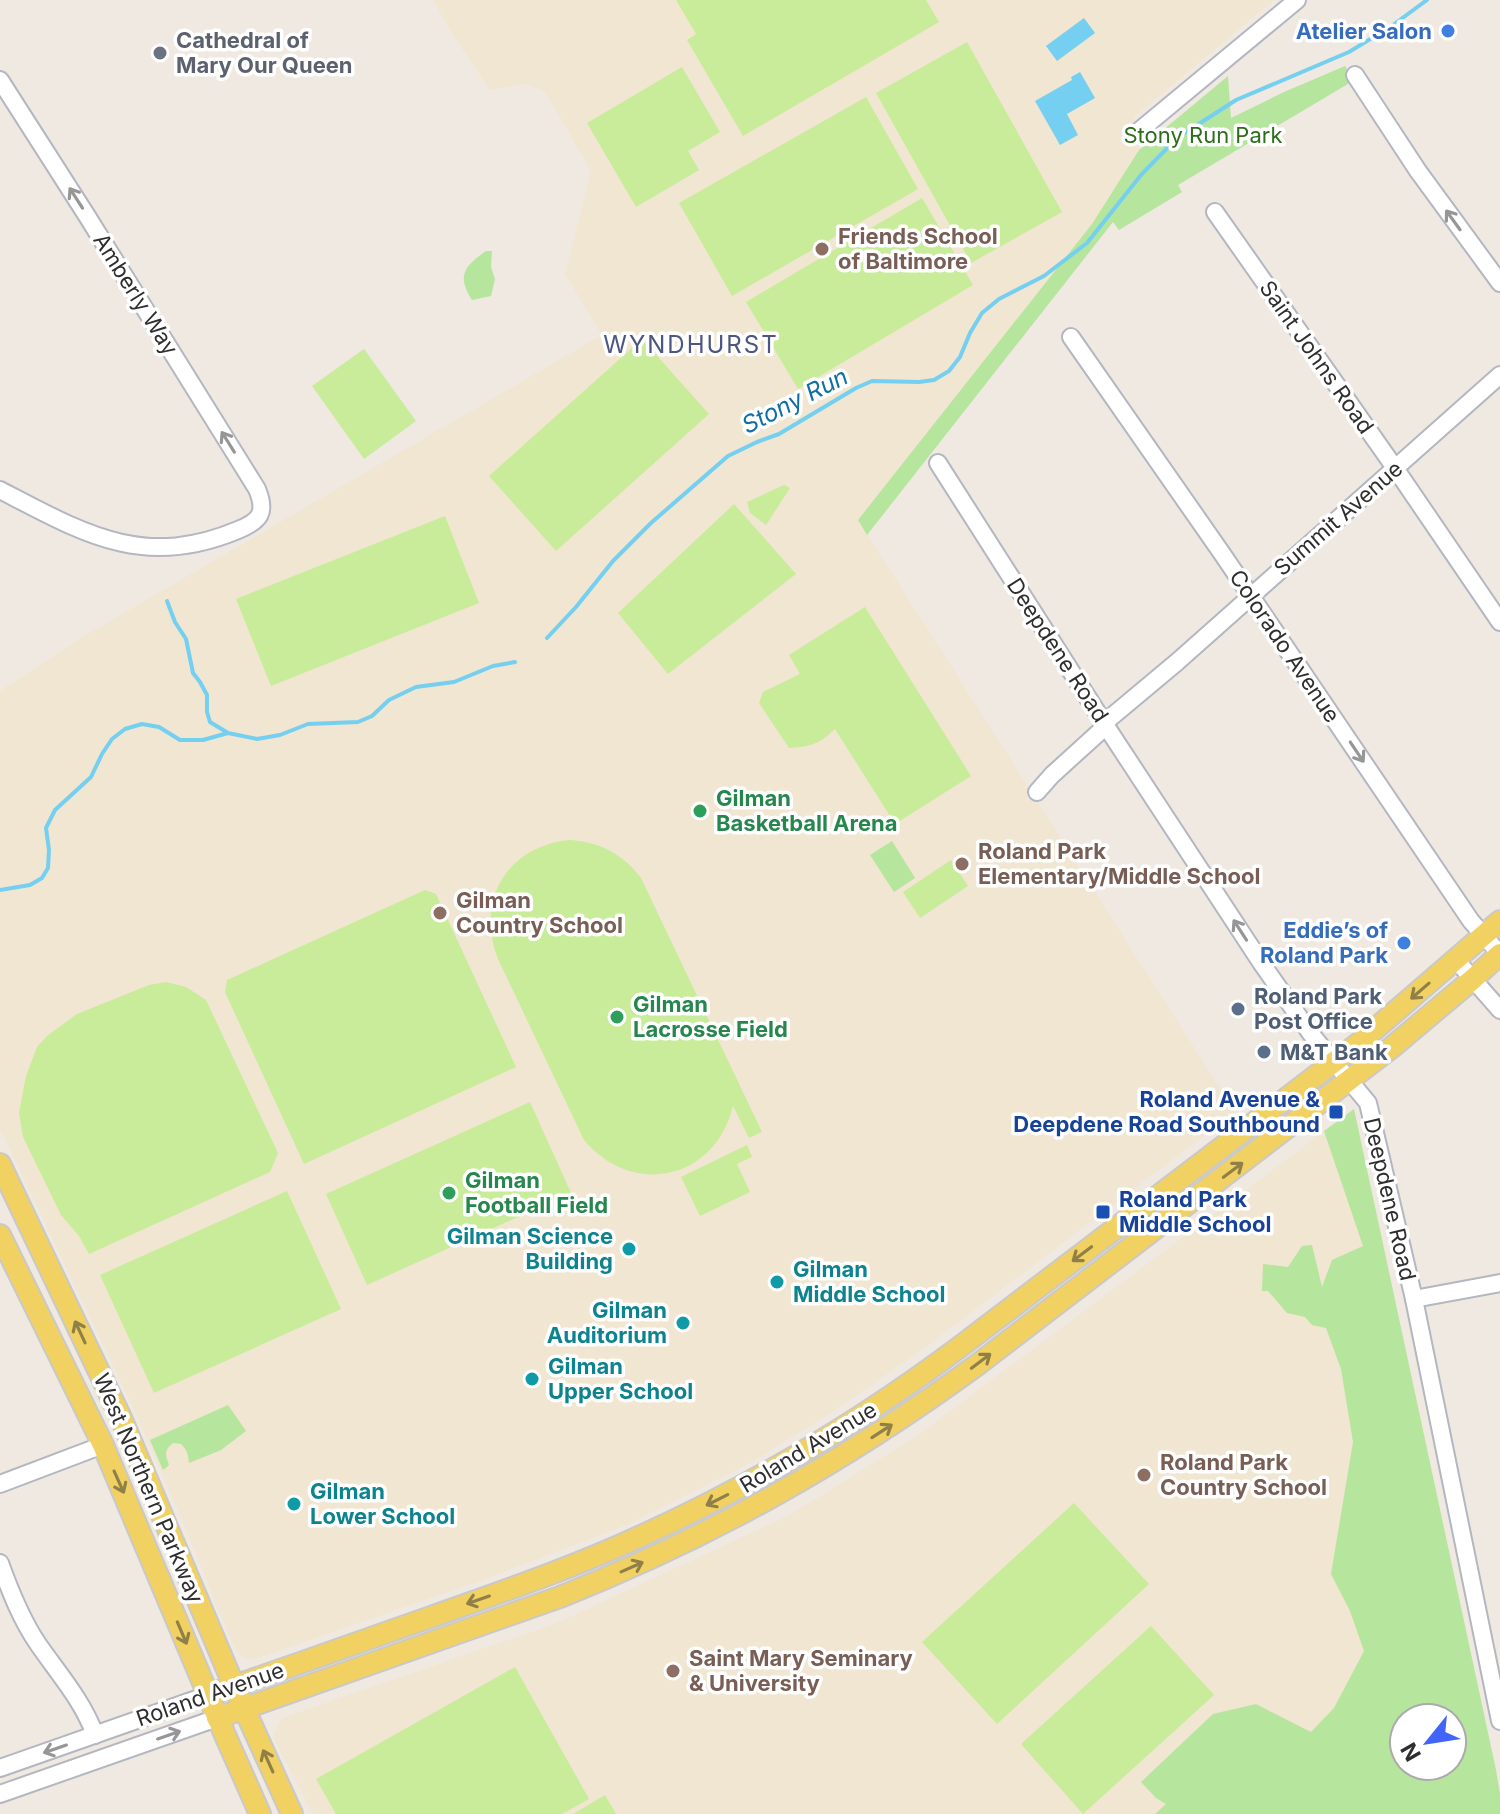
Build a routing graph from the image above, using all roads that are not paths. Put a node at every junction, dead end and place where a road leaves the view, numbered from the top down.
1 (1297, 0) edge
2 (1355, 75) dead end
3 (0, 80) edge
4 (1139, 131) dead end
5 (1215, 212) dead end
6 (1500, 283) edge
7 (1071, 337) dead end
8 (1500, 375) edge
9 (938, 463) dead end
10 (1395, 468) junction
11 (0, 490) edge
12 (1250, 595) junction
13 (1500, 622) edge
14 (1105, 725) junction
15 (1037, 792) dead end
16 (1500, 921) edge
17 (1483, 935) junction
18 (1500, 954) edge
19 (1456, 960) junction
20 (1473, 979) junction
21 (1500, 1010) edge
22 (1334, 1062) junction
23 (1349, 1080) junction
24 (0, 1164) edge
25 (0, 1235) edge
26 (1500, 1283) edge
27 (1414, 1299) junction
28 (103, 1445) junction
29 (0, 1484) edge
30 (0, 1563) edge
31 (234, 1686) junction
32 (208, 1695) junction
33 (244, 1708) junction
34 (217, 1718) junction
35 (1500, 1721) edge
36 (95, 1735) junction
37 (0, 1768) edge
38 (0, 1794) edge
39 (260, 1814) edge
40 (292, 1814) edge

1 - 4 street
6 -> 2 street
11 -> 3 street, Amberly Way
5 - 10 street, Saint Johns Road
7 - 12 street, Colorado Avenue
8 - 10 street, Summit Avenue
9 - 14 street, Deepdene Road
10 - 12 street, Summit Avenue
10 - 13 street, Saint Johns Road
12 - 14 street, Summit Avenue
12 -> 17 street, Colorado Avenue
14 - 15 street, Summit Avenue
22 -> 14 street, Deepdene Road
16 - 17 main road, Roland Avenue
17 - 18 street, Colorado Avenue
17 - 19 main road, Roland Avenue
18 - 20 main road, Roland Avenue
19 - 20 street
19 -> 22 main road, Roland Avenue
20 - 21 street
20 - 23 main road, Roland Avenue
22 - 23 street, Deepdene Road
22 -> 31 main road, Roland Avenue
23 - 27 street, Deepdene Road
33 -> 23 main road, Roland Avenue
31 -> 24 main road, West Northern Parkway
25 - 28 main road, West Northern Parkway
26 - 27 street
27 - 35 street, Deepdene Road
28 - 29 street
28 -> 32 main road, West Northern Parkway
30 - 36 street
31 - 32 main road, Roland Avenue
31 - 33 main road, West Northern Parkway
32 - 34 main road, West Northern Parkway
32 - 36 street, Roland Avenue
33 - 34 main road, Roland Avenue
40 -> 33 main road, West Northern Parkway
38 -> 34 street, Roland Avenue
34 - 39 main road, West Northern Parkway
36 -> 37 street, Roland Avenue

